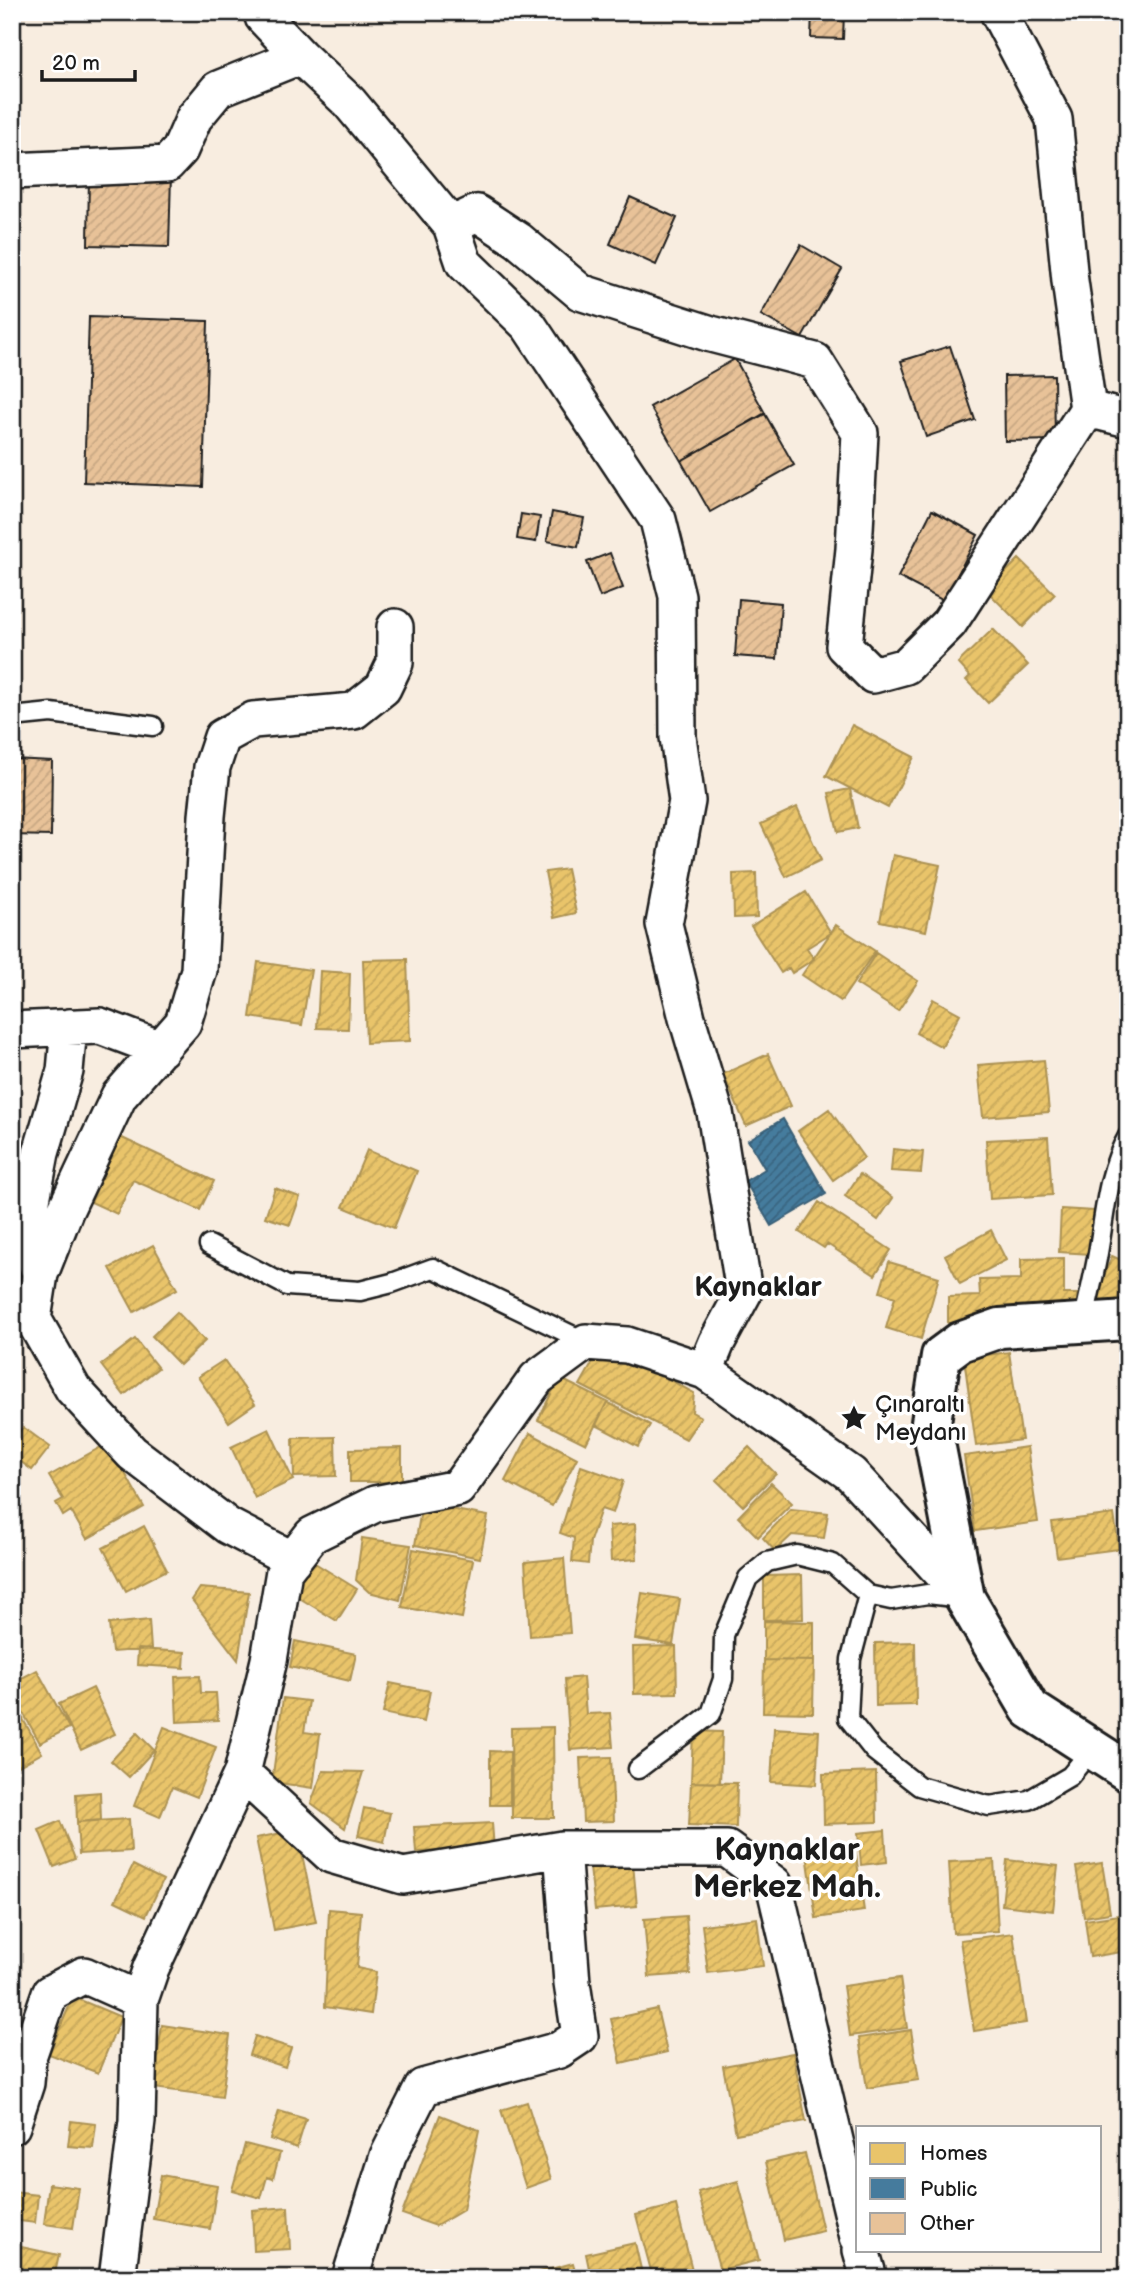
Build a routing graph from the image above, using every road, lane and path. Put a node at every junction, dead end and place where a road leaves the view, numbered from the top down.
1 (262, 12) edge
2 (998, 12) edge
3 (300, 56) junction
4 (12, 171) edge
5 (451, 225) junction
6 (1088, 408) junction
7 (1128, 419) edge
8 (395, 627) dead end
9 (12, 717) edge
10 (153, 726) dead end
11 (69, 1027) junction
12 (12, 1030) edge
13 (161, 1049) junction
14 (1128, 1136) edge
15 (209, 1245) dead end
16 (40, 1273) junction
17 (1128, 1320) edge
18 (1083, 1323) junction
19 (586, 1342) junction
20 (705, 1371) junction
21 (293, 1560) junction
22 (868, 1595) junction
23 (965, 1598) junction
24 (1093, 1748) junction
25 (638, 1769) dead end
26 (1128, 1772) edge
27 (242, 1773) junction
28 (562, 1850) junction
29 (140, 2000) junction
30 (12, 2126) edge
31 (856, 2228) edge
32 (117, 2278) edge
33 (350, 2278) edge

1 - 3 street
2 - 6 street
3 - 4 street
3 - 5 street
5 - 6 street
5 - 20 street
6 - 7 street
8 - 13 street
9 - 10 lane
11 - 12 street
11 - 13 street
11 - 16 street
13 - 16 street
14 - 18 lane
15 - 19 lane
16 - 21 street
17 - 18 street
18 - 23 street
19 - 20 street
19 - 21 street
20 - 23 street
21 - 27 street
22 - 23 lane
22 - 24 lane
22 - 25 lane
23 - 24 street
24 - 26 street
27 - 28 street
27 - 29 street
28 - 31 street
28 - 33 street
29 - 30 street
29 - 32 street

